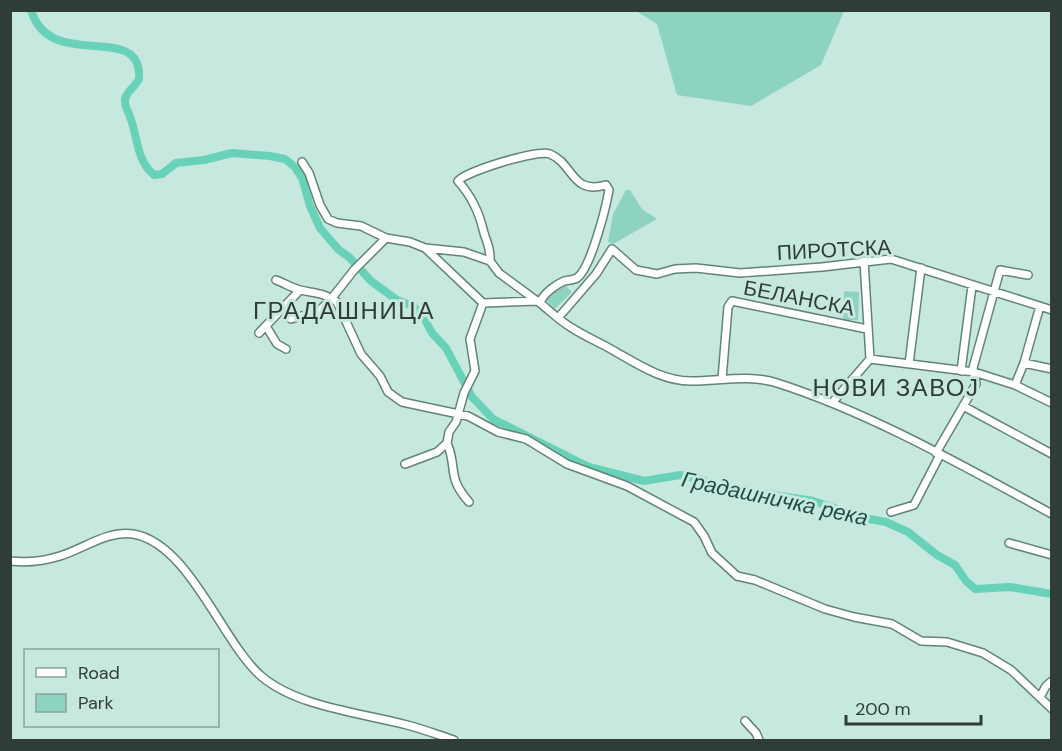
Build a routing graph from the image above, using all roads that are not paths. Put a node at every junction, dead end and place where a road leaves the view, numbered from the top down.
1 (302, 162) dead end
2 (386, 238) junction
3 (425, 248) junction
4 (490, 261) junction
5 (864, 261) junction
6 (921, 268) junction
7 (1028, 275) dead end
8 (276, 280) dead end
9 (972, 286) junction
10 (300, 290) junction
11 (993, 291) junction
12 (332, 298) junction
13 (539, 302) junction
14 (483, 303) junction
15 (1040, 306) junction
16 (1052, 310) edge
17 (558, 318) junction
18 (291, 319) dead end
19 (266, 326) junction
20 (867, 329) junction
21 (259, 333) dead end
22 (286, 349) dead end
23 (870, 359) junction
24 (1024, 363) junction
25 (909, 364) junction
26 (1052, 369) edge
27 (961, 370) junction
28 (974, 372) junction
29 (723, 379) junction
30 (1015, 385) junction
31 (832, 403) junction
32 (1052, 403) edge
33 (963, 406) junction
34 (457, 414) junction
35 (447, 443) junction
36 (938, 454) junction
37 (1052, 454) edge
38 (405, 464) dead end
39 (469, 501) dead end
40 (891, 512) dead end
41 (1052, 514) edge
42 (1009, 543) dead end
43 (1052, 555) edge
44 (10, 561) edge
45 (1052, 681) edge
46 (1040, 698) junction
47 (1052, 710) edge
48 (745, 722) dead end
49 (454, 741) edge
50 (759, 741) edge

1 - 2 street
2 - 3 street
2 - 12 street
3 - 4 street
3 - 14 street
4 - 13 street
4 - 13 street
5 - 6 street, ПИРОТСКА
5 - 17 street, ПИРОТСКА
5 - 20 street
6 - 9 street, ПИРОТСКА
6 - 25 street
7 - 11 street
8 - 10 street
9 - 11 street, ПИРОТСКА
9 - 27 street
10 - 12 street
10 - 19 street
11 - 15 street, ПИРОТСКА
11 - 28 street
12 - 18 street
12 - 34 street
13 - 14 street
13 - 17 street
14 - 34 street
15 - 16 street, ПИРОТСКА
15 - 24 street
17 - 29 street
19 - 21 street
19 - 22 street
20 - 23 street
20 - 29 street, БЕЛАНСКА
23 - 25 street
23 - 31 street
24 - 26 street
24 - 30 street
25 - 27 street
27 - 28 street
28 - 30 street
28 - 33 street
29 - 31 street
30 - 32 street
31 - 36 street
33 - 36 street
33 - 37 street
34 - 35 street
34 - 46 street
35 - 38 street
35 - 39 street
36 - 40 street
36 - 41 street
42 - 43 street
44 - 49 street
45 - 46 street
46 - 47 street
48 - 50 street

